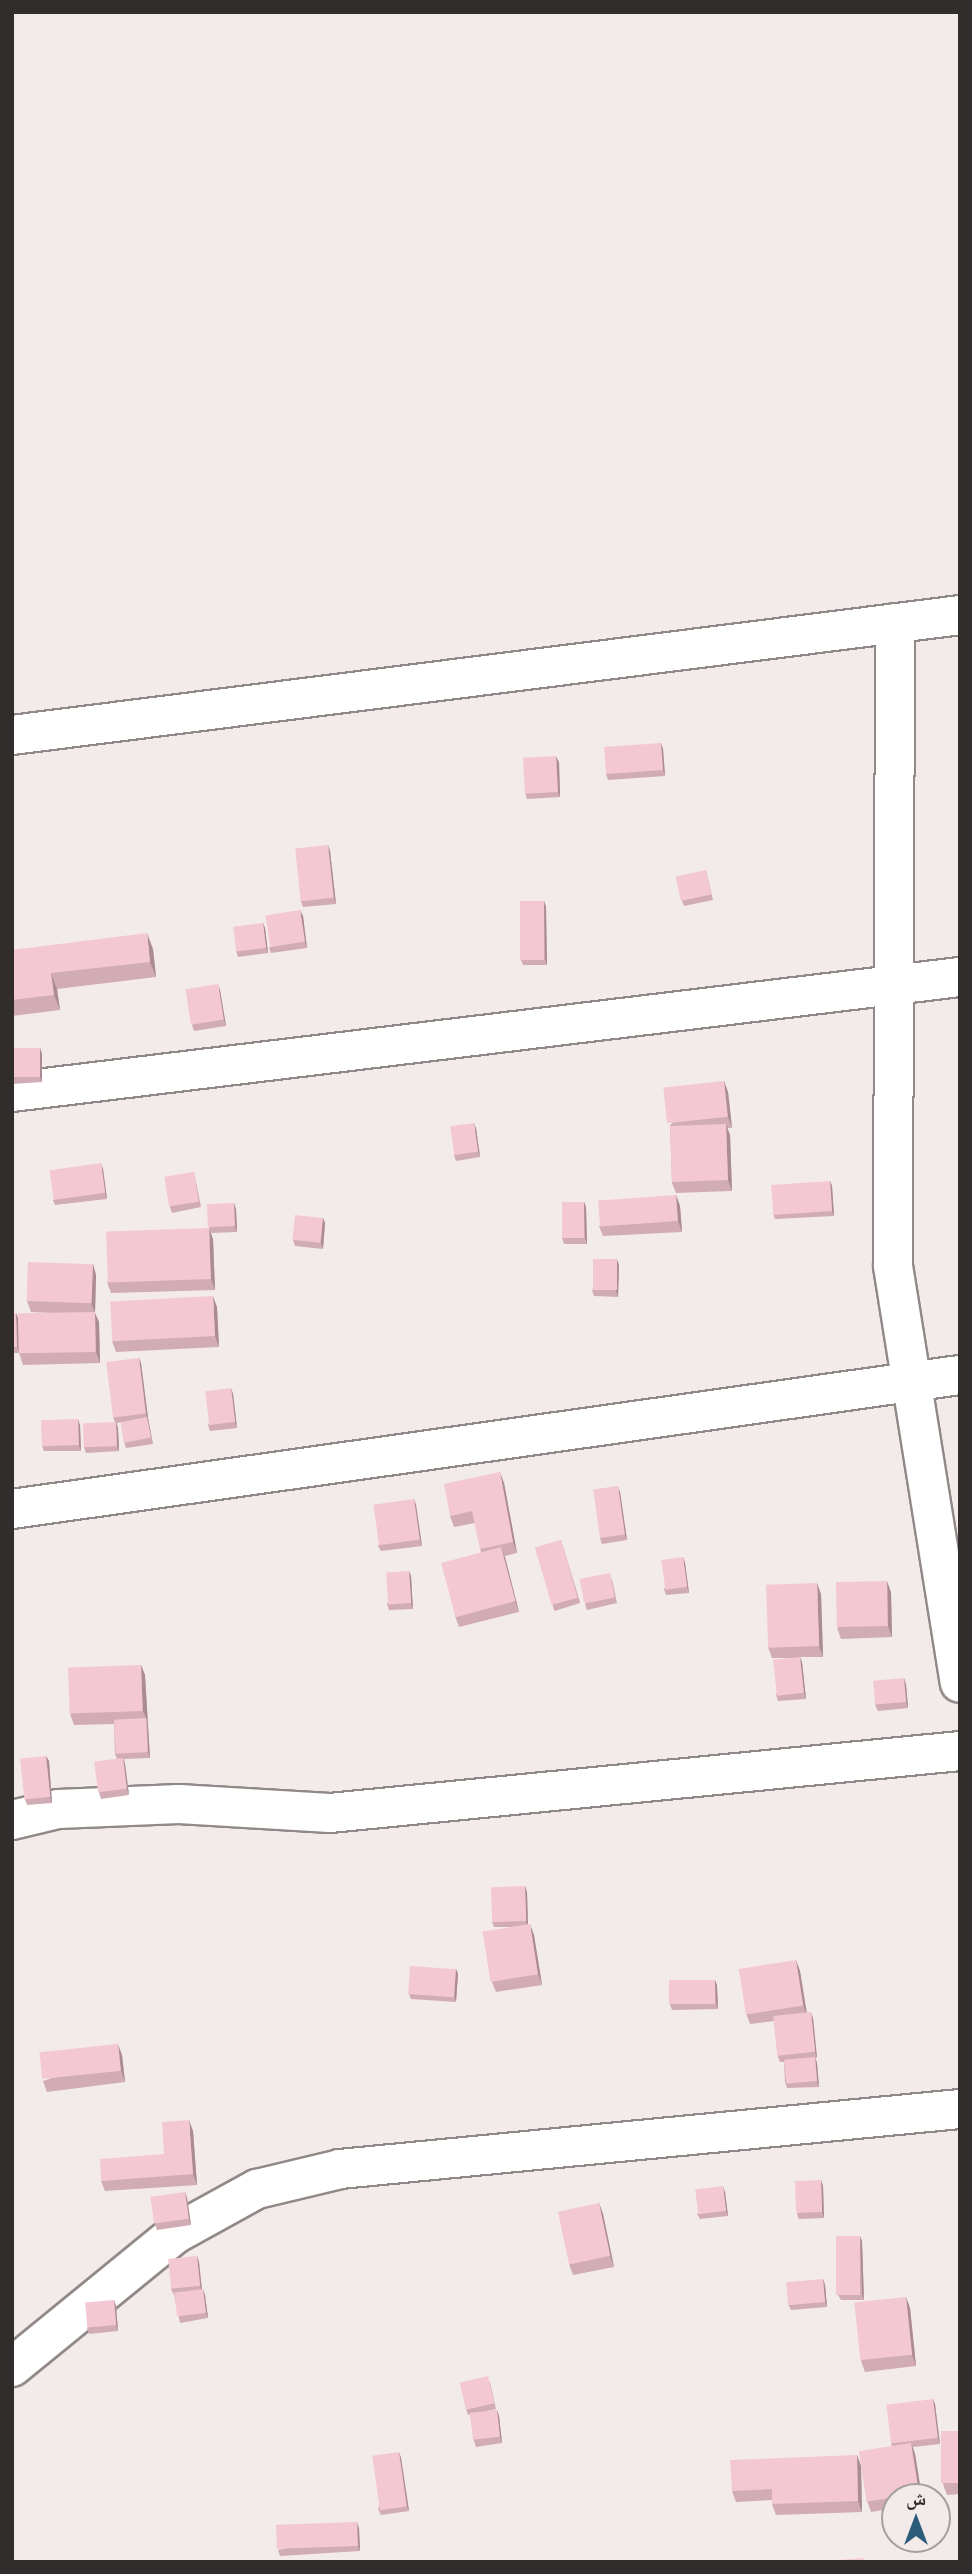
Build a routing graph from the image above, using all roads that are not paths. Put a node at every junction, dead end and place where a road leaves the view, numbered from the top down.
1 (960, 615) edge
2 (895, 623) junction
3 (12, 735) edge
4 (960, 977) edge
5 (893, 984) junction
6 (12, 1091) edge
7 (960, 1375) edge
8 (911, 1381) junction
9 (12, 1509) edge
10 (960, 1683) edge
11 (960, 1751) edge
12 (12, 1820) edge
13 (960, 2109) edge
14 (12, 2367) edge

1 - 2 street
2 - 3 street
2 - 5 street
4 - 5 street
5 - 6 street
5 - 8 street
7 - 8 street
8 - 9 street
8 - 10 street
11 - 12 street
13 - 14 street

